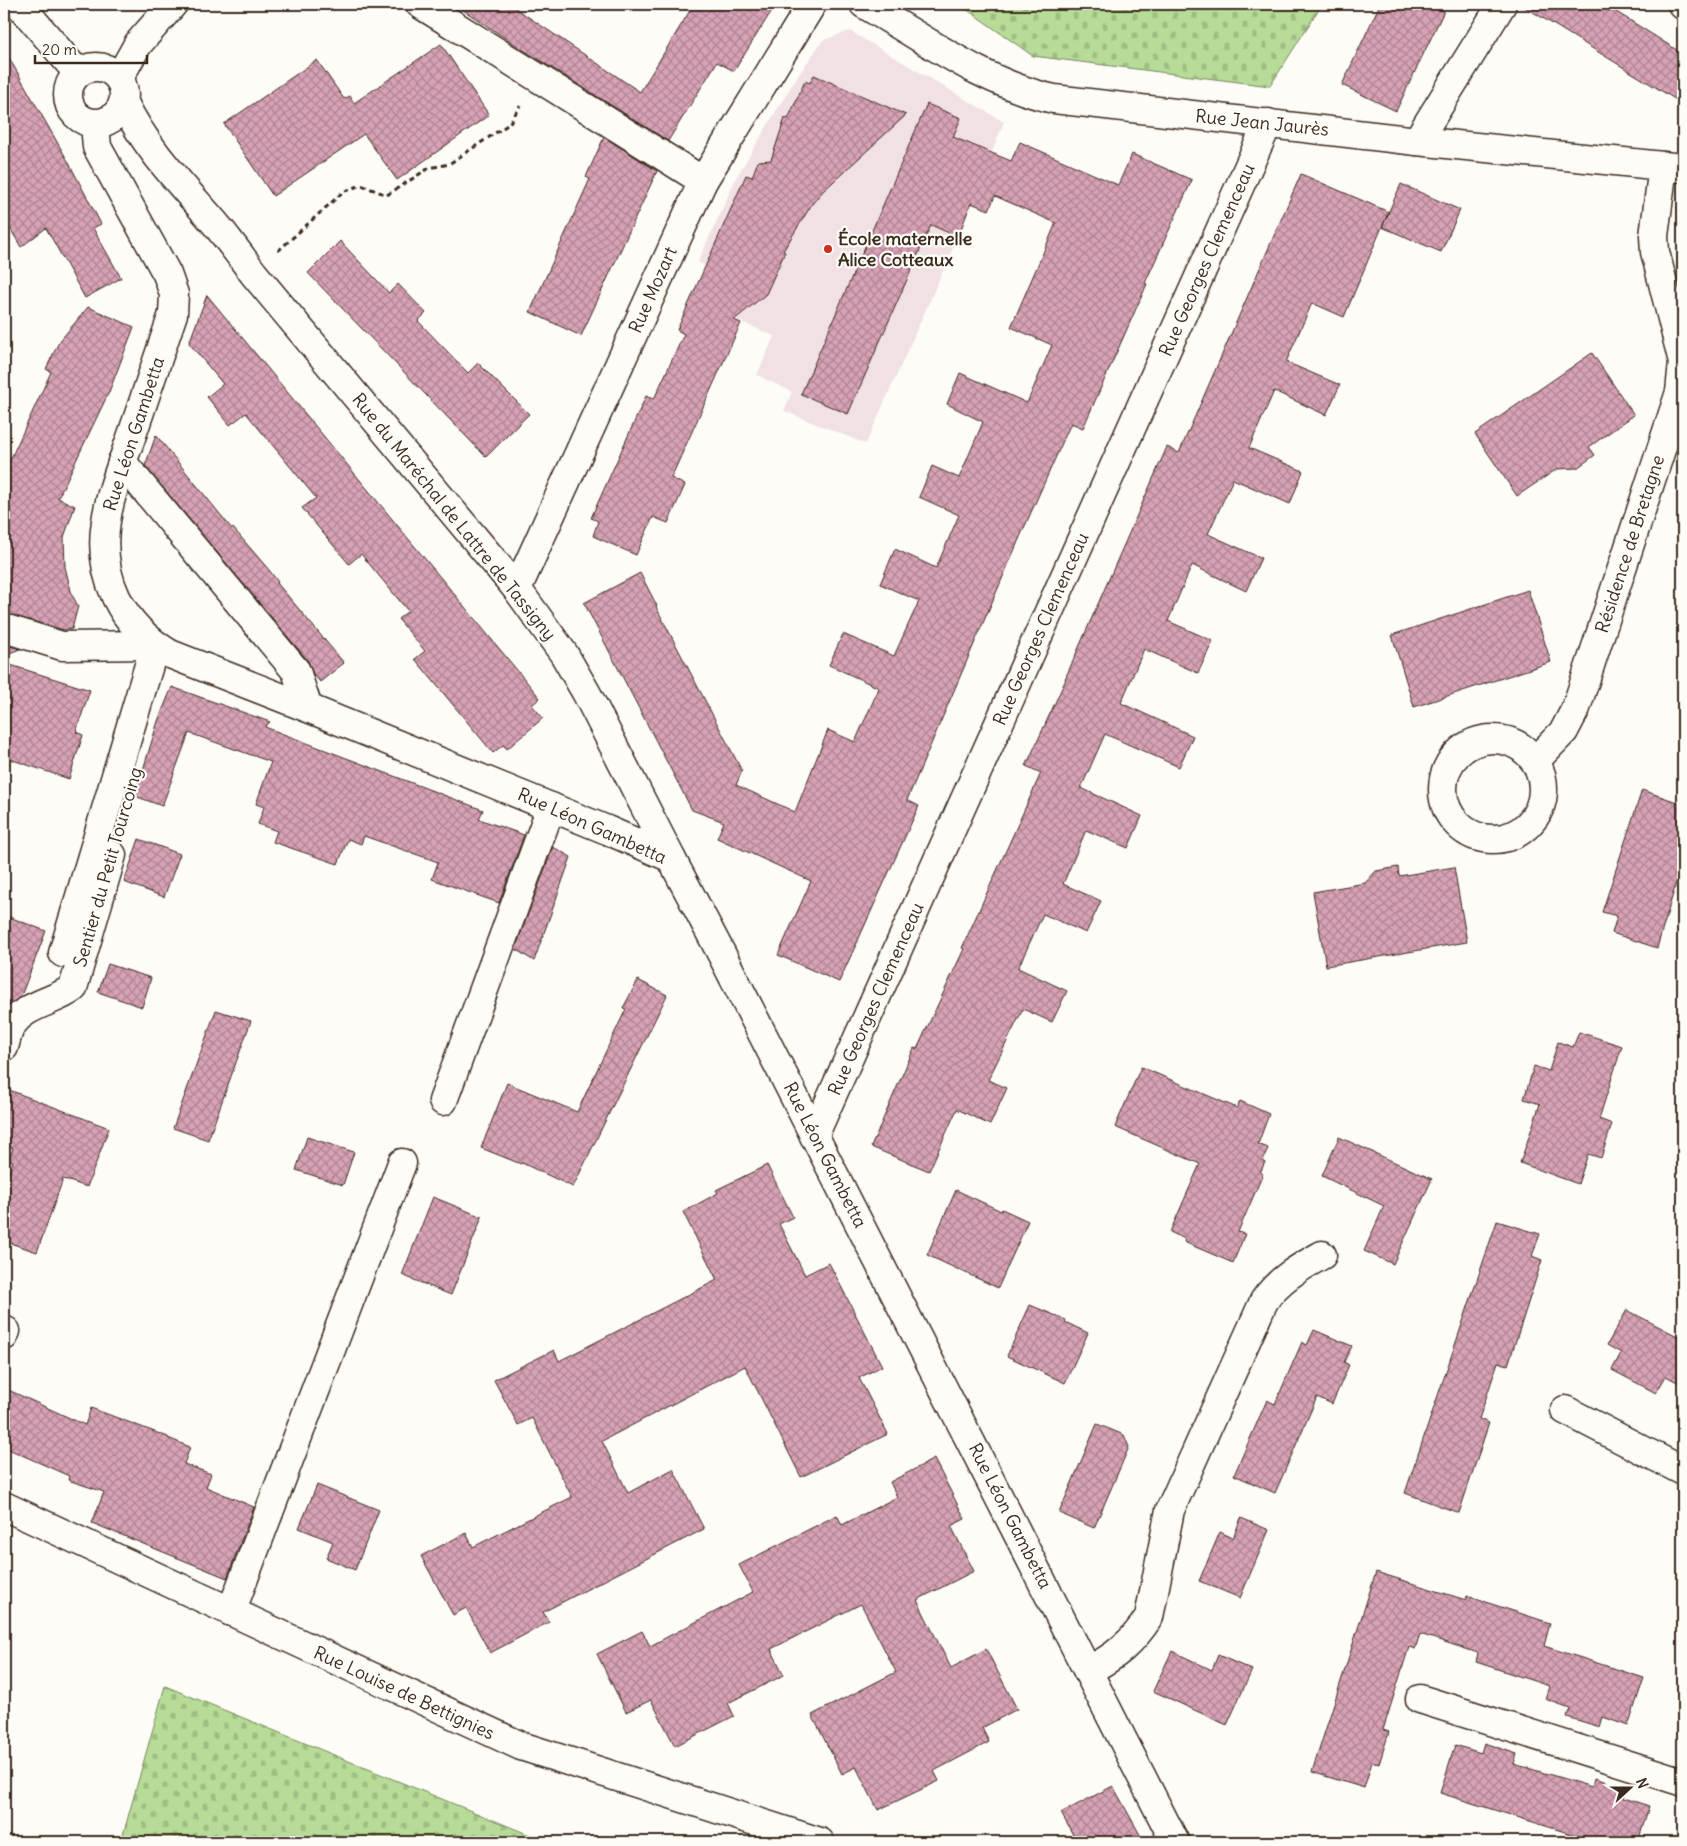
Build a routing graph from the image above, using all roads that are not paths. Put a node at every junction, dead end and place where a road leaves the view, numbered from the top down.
1 (19, 4) edge
2 (173, 4) edge
3 (420, 4) edge
4 (812, 4) edge
5 (864, 4) edge
6 (1502, 4) edge
7 (78, 73) junction
8 (121, 91) junction
9 (1268, 123) junction
10 (95, 124) junction
11 (1417, 141) junction
12 (1673, 167) edge
13 (703, 181) junction
14 (122, 462) junction
15 (517, 589) junction
16 (4, 628) edge
17 (163, 649) junction
18 (308, 708) junction
19 (1535, 761) dead end
20 (552, 807) junction
21 (671, 858) junction
22 (63, 952) dead end
23 (4, 1047) edge
24 (444, 1101) dead end
25 (814, 1136) junction
26 (402, 1163) dead end
27 (1322, 1255) dead end
28 (4, 1330) edge
29 (4, 1336) edge
30 (1565, 1410) dead end
31 (1683, 1470) edge
32 (4, 1506) edge
33 (231, 1612) junction
34 (1089, 1670) junction
35 (1420, 1699) dead end
36 (1683, 1782) edge
37 (820, 1842) edge
38 (1175, 1842) edge

1 - 7 street
2 - 8 street
3 - 13 street
4 - 13 street, Rue Mozart
5 - 9 street, Rue Jean Jaurès
6 - 11 street
7 - 8 street
7 - 10 street
8 - 10 street
8 - 15 street, Rue du Maréchal de Lattre de Tassigny
9 - 11 street, Rue Jean Jaurès
9 - 25 street, Rue Georges Clemenceau
10 - 14 street, Rue Léon Gambetta
11 - 12 street, Rue Jean Jaurès
12 - 19 street, Résidence de Bretagne
13 - 15 street, Rue Mozart
14 - 17 street, Rue Léon Gambetta
14 - 18 street
15 - 21 street, Rue du Maréchal de Lattre de Tassigny
16 - 17 street
17 - 18 street, Rue Léon Gambetta
17 - 22 street
17 - 23 street, Sentier du Petit Tourcoing
18 - 20 street, Rue Léon Gambetta
20 - 21 street, Rue Léon Gambetta
20 - 24 street
21 - 25 street, Rue Léon Gambetta
25 - 34 street, Rue Léon Gambetta
26 - 33 street
27 - 34 street
28 - 29 street
30 - 31 street
32 - 33 street, Rue Louise de Bettignies
33 - 37 street, Rue Louise de Bettignies
34 - 38 street, Rue Léon Gambetta
35 - 36 street

